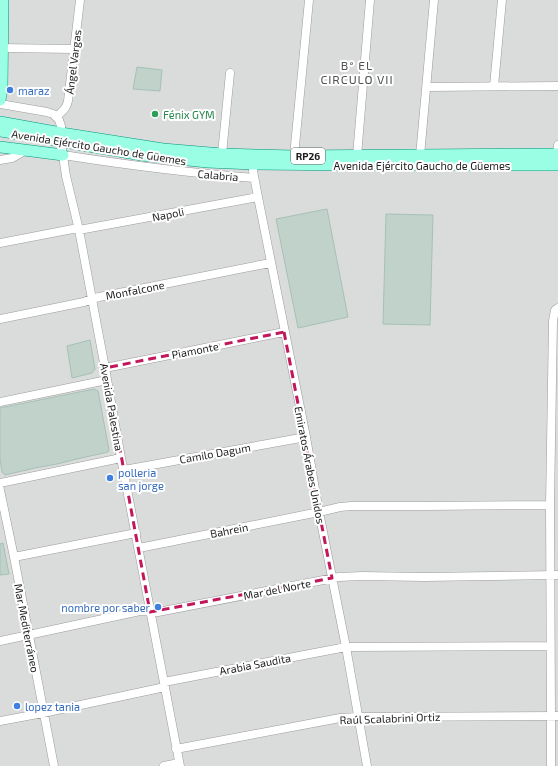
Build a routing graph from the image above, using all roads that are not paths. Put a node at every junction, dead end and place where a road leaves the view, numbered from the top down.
1 (3, 0) edge
2 (80, 0) edge
3 (309, 0) edge
4 (370, 0) edge
5 (434, 0) edge
6 (502, 0) edge
7 (1, 48) edge
8 (74, 49) junction
9 (230, 73) dead end
10 (494, 86) junction
11 (558, 86) edge
12 (427, 87) junction
13 (0, 100) edge
14 (0, 104) edge
15 (56, 117) junction
16 (0, 122) edge
17 (0, 131) edge
18 (61, 138) junction
19 (0, 147) edge
20 (26, 150) junction
21 (222, 154) junction
22 (63, 155) junction
23 (294, 156) junction
24 (357, 156) junction
25 (420, 156) junction
26 (557, 156) edge
27 (0, 160) edge
28 (254, 164) junction
29 (254, 178) junction
30 (258, 197) junction
31 (78, 229) junction
32 (0, 243) edge
33 (270, 263) junction
34 (91, 298) junction
35 (558, 308) edge
36 (0, 319) edge
37 (284, 332) junction
38 (105, 368) junction
39 (107, 380) junction
40 (0, 402) edge
41 (306, 437) junction
42 (555, 445) edge
43 (121, 458) junction
44 (124, 470) junction
45 (0, 483) edge
46 (0, 490) edge
47 (550, 505) junction
48 (319, 512) junction
49 (136, 533) junction
50 (138, 548) junction
51 (14, 557) junction
52 (554, 575) edge
53 (332, 578) junction
54 (150, 612) junction
55 (29, 635) junction
56 (0, 641) edge
57 (550, 646) junction
58 (346, 647) junction
59 (164, 685) junction
60 (43, 713) junction
61 (358, 716) junction
62 (555, 716) edge
63 (0, 721) edge
64 (176, 749) junction
65 (180, 764) edge
66 (54, 766) edge
67 (164, 766) edge
68 (367, 766) edge
69 (551, 766) edge

1 - 7 main road
2 - 8 street, Ángel Vargas
3 - 23 street
4 - 24 street
5 - 12 street
6 - 10 street
7 - 8 street
7 - 13 main road
8 - 15 street, Ángel Vargas
9 - 21 street
10 - 11 street
10 - 12 street
12 - 25 street
14 - 15 street
15 - 18 street
16 - 18 main road, Avenida Ejército Gaucho de Güemes / RP26
17 - 18 main road, Avenida Ejército Gaucho de Güemes / RP26
18 - 21 main road, Avenida Ejército Gaucho de Güemes / RP26
18 - 22 street, Avenida Palestina
18 - 28 main road, Avenida Ejército Gaucho de Güemes / RP26
19 - 20 main road
20 - 22 main road
20 - 27 street
21 - 23 main road, Avenida Ejército Gaucho de Güemes / RP26
22 - 29 street, Calabria
22 - 31 street, Avenida Palestina
23 - 24 main road, Avenida Ejército Gaucho de Güemes / RP26
24 - 25 main road, Avenida Ejército Gaucho de Güemes / RP26
25 - 26 main road, Avenida Ejército Gaucho de Güemes / RP26
26 - 28 main road, Avenida Ejército Gaucho de Güemes / RP26
28 - 29 street, Emiratos Árabes Unidos
29 - 30 street, Emiratos Árabes Unidos
30 - 31 street, Napoli
30 - 33 street, Emiratos Árabes Unidos
31 - 32 street, Napoli
31 - 34 street, Avenida Palestina
33 - 34 street, Monfalcone
33 - 37 street, Emiratos Árabes Unidos
34 - 36 street, Monfalcone
34 - 38 street, Avenida Palestina
35 - 42 street
37 - 38 street, Piamonte
37 - 41 street, Emiratos Árabes Unidos
38 - 39 street, Avenida Palestina
39 - 40 street
39 - 43 street, Avenida Palestina
41 - 44 street, Camilo Dagum
41 - 48 street, Emiratos Árabes Unidos
42 - 47 street
43 - 44 street, Avenida Palestina
43 - 45 street
44 - 49 street, Avenida Palestina
46 - 51 street, Mar Mediterráneo
47 - 48 street, Bahrein
47 - 52 street
48 - 50 street, Bahrein
48 - 53 street, Emiratos Árabes Unidos
49 - 50 street, Avenida Palestina
49 - 51 street
50 - 54 street, Avenida Palestina
51 - 55 street, Mar Mediterráneo
52 - 53 street, Mar del Norte
52 - 57 street
53 - 54 street, Mar del Norte
53 - 58 street, Emiratos Árabes Unidos
54 - 55 street, Mar del Norte
54 - 59 street, Avenida Palestina
55 - 56 street, Mar del Norte
55 - 60 street, Mar Mediterráneo
57 - 58 street, Arabia Saudita
57 - 62 street
58 - 59 street, Arabia Saudita
58 - 61 street, Emiratos Árabes Unidos
59 - 60 street, Arabia Saudita
59 - 64 street, Avenida Palestina
60 - 63 street, Arabia Saudita
60 - 66 street, Mar Mediterráneo
61 - 62 street, Raúl Scalabrini Ortiz
61 - 64 street, Raúl Scalabrini Ortiz
61 - 68 street, Emiratos Árabes Unidos
62 - 69 street
64 - 65 street, Avenida Palestina
65 - 67 street

